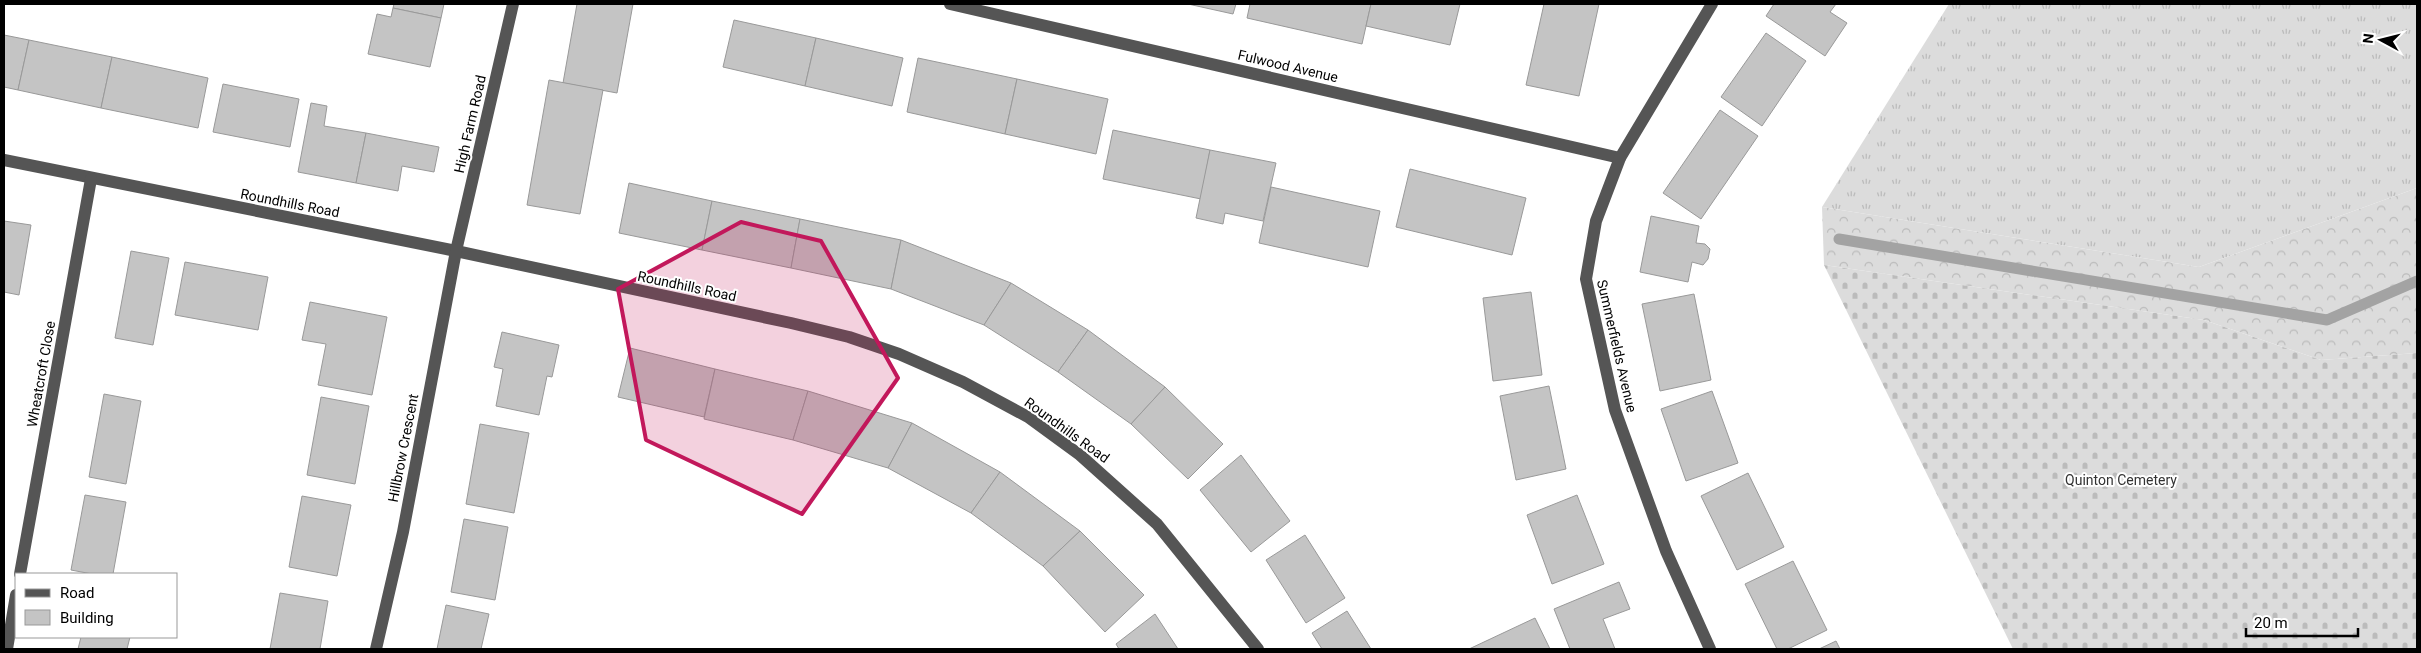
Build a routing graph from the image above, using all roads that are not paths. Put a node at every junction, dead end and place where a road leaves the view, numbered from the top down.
1 (513, 4) edge
2 (950, 4) edge
3 (1712, 4) edge
4 (1620, 158) junction
5 (4, 160) edge
6 (91, 179) junction
7 (456, 251) junction
8 (20, 573) edge
9 (15, 601) edge
10 (7, 649) edge
11 (376, 649) edge
12 (1258, 649) edge
13 (1710, 649) edge

1 - 7 street, High Farm Road
2 - 4 street, Fulwood Avenue
3 - 4 street, Summerfields Avenue
4 - 13 street, Summerfields Avenue
5 - 6 street, Roundhills Road
6 - 7 street, Roundhills Road
6 - 8 street, Wheatcroft Close
7 - 11 street, Hillbrow Crescent
7 - 12 street, Roundhills Road
9 - 10 street

